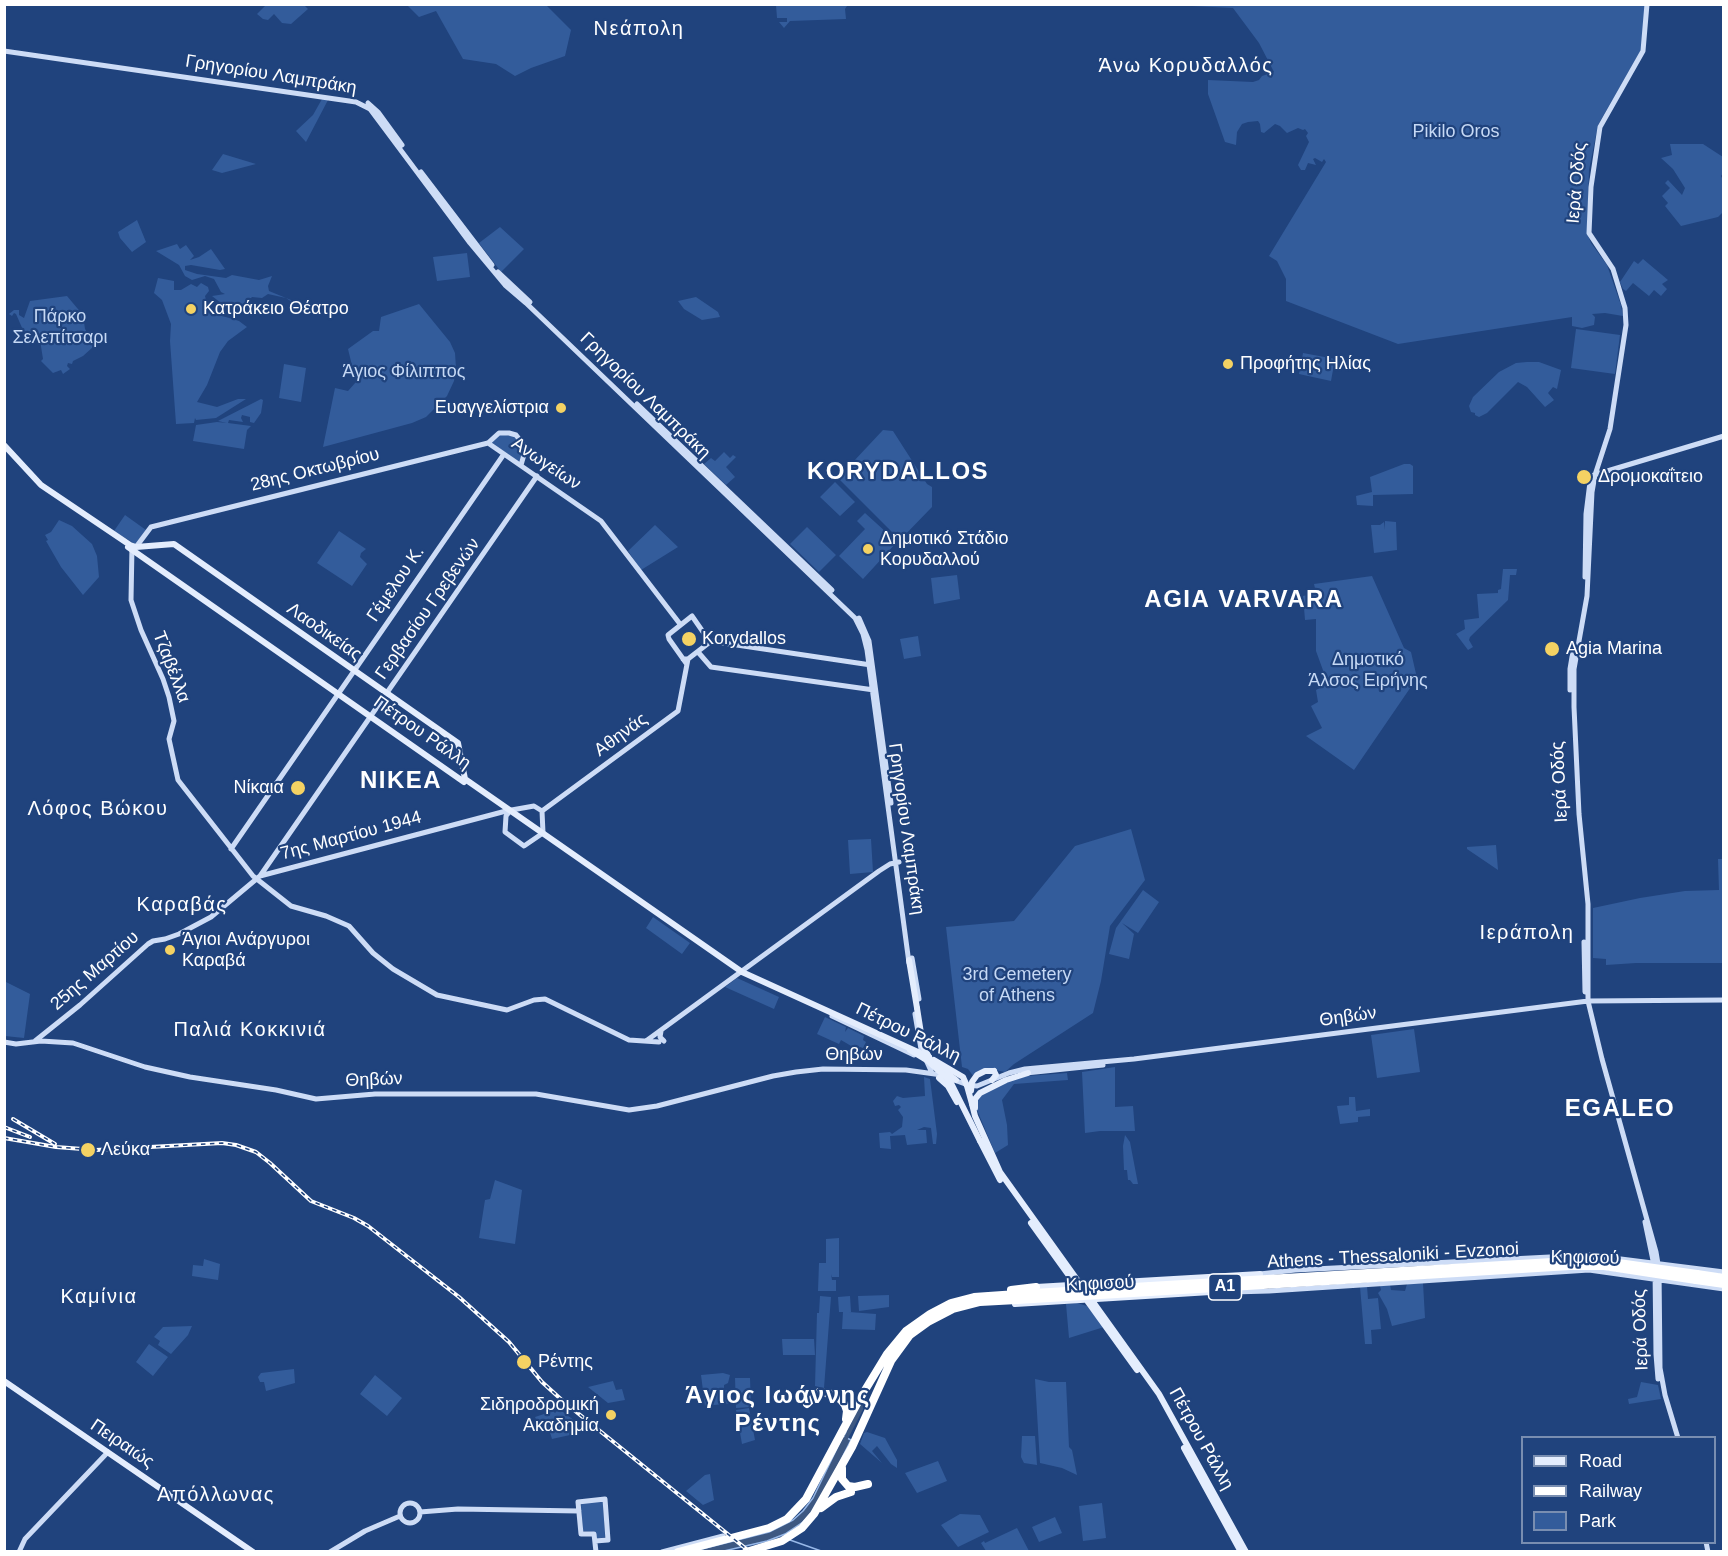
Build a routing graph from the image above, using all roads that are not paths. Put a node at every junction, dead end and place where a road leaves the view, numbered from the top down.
1 (1647, 4) edge
2 (4, 49) edge
3 (1598, 126) junction
4 (1724, 436) edge
5 (488, 443) junction
6 (4, 445) edge
7 (8, 452) edge
8 (504, 454) junction
9 (521, 465) junction
10 (1598, 468) junction
11 (1608, 471) junction
12 (1594, 475) junction
13 (537, 476) junction
14 (135, 547) junction
15 (680, 624) junction
16 (710, 641) junction
17 (698, 652) junction
18 (686, 660) junction
19 (871, 665) junction
20 (354, 672) junction
21 (874, 690) junction
22 (338, 692) junction
23 (387, 694) junction
24 (372, 716) junction
25 (463, 777) joint
26 (504, 810) junction
27 (542, 811) junction
28 (542, 834) junction
29 (231, 849) junction
30 (897, 861) junction
31 (258, 877) junction
32 (213, 916) joint
33 (909, 960) junction
34 (740, 973) junction
35 (1588, 987) junction
36 (1605, 1000) junction
37 (1587, 1002) junction
38 (1724, 1002) edge
39 (832, 1016) junction
40 (661, 1031) junction
41 (4, 1040) edge
42 (33, 1041) junction
43 (646, 1041) junction
44 (69, 1044) junction
45 (917, 1047) junction
46 (922, 1054) junction
47 (931, 1060) junction
48 (920, 1071) junction
49 (1028, 1073) junction
50 (936, 1075) junction
51 (992, 1080) junction
52 (952, 1083) junction
53 (972, 1104) junction
54 (989, 1160) junction
55 (1000, 1172) junction
56 (1655, 1256) junction
57 (1625, 1259) junction
58 (1508, 1260) junction
59 (1644, 1262) junction
60 (1570, 1264) junction
61 (1670, 1266) junction
62 (1399, 1271) junction
63 (1656, 1271) junction
64 (1707, 1271) joint
65 (1260, 1274) junction
66 (1623, 1274) junction
67 (1419, 1275) junction
68 (1724, 1275) edge
69 (1068, 1276) junction
70 (1644, 1277) junction
71 (1464, 1278) junction
72 (1313, 1279) junction
73 (1673, 1281) junction
74 (1118, 1282) junction
75 (1066, 1285) junction
76 (1036, 1287) joint
77 (1723, 1287) edge
78 (1080, 1288) junction
79 (1657, 1288) junction
80 (1227, 1291) junction
81 (1120, 1298) junction
82 (1017, 1299) junction
83 (1107, 1299) junction
84 (1089, 1300) junction
85 (1075, 1301) junction
86 (1064, 1302) junction
87 (949, 1307) junction
88 (1093, 1309) junction
89 (1101, 1312) junction
90 (915, 1323) junction
91 (4, 1383) edge
92 (857, 1395) dead end
93 (812, 1405) dead end
94 (844, 1426) junction
95 (1676, 1436) edge
96 (109, 1455) junction
97 (843, 1463) junction
98 (868, 1484) dead end
99 (851, 1492) dead end
100 (579, 1510) junction
101 (420, 1512) junction
102 (400, 1516) junction
103 (787, 1519) junction
104 (808, 1521) junction
105 (23, 1531) dead end
106 (723, 1536) joint
107 (26, 1539) junction
108 (595, 1541) junction
109 (21, 1551) edge
110 (247, 1551) edge
111 (253, 1551) edge
112 (330, 1551) edge
113 (596, 1551) edge
114 (662, 1551) edge
115 (678, 1551) edge
116 (746, 1551) edge
117 (1240, 1551) edge
118 (1246, 1551) edge

1 - 3 main road, Ιερά Οδός
2 - 19 main road, Γρηγορίου Λαμπράκη
3 - 10 main road, Ιερά Οδός
3 - 12 main road, Ιερά Οδός
4 - 11 main road
5 - 8 main road, Ανωγείων
5 - 9 main road, 28ης Οκτωβρίου
5 - 14 main road, 28ης Οκτωβρίου
6 - 7 main road
7 - 14 main road
8 - 9 main road, Ανωγείων
8 - 20 main road, Γέμελου Κ.
9 - 13 main road, Ανωγείων
10 - 11 main road
10 - 12 main road, Ιερά Οδός
11 - 12 main road
12 - 35 main road, Ιερά Οδός
12 - 37 main road, Ιερά Οδός
13 - 15 main road, Ανωγείων
13 - 23 main road, Γερβασίου Γρεβενών
14 - 20 main road, Λαοδικείας
14 - 22 main road, Πέτρου Ράλλη
14 - 29 main road, Τζαβέλλα
15 - 16 main road
15 - 18 main road
16 - 17 main road
16 - 19 main road
17 - 18 main road
17 - 21 main road
18 - 27 main road, Αθηνάς
19 - 21 main road, Γρηγορίου Λαμπράκη
20 - 22 main road, Γέμελου Κ.
20 - 23 main road, Λαοδικείας
21 - 30 main road, Γρηγορίου Λαμπράκη
22 - 24 main road, Πέτρου Ράλλη
22 - 29 main road, Γέμελου Κ.
23 - 24 main road, Γερβασίου Γρεβενών
23 - 25 main road, Λαοδικείας
24 - 26 main road, Πέτρου Ράλλη
24 - 31 main road, Γερβασίου Γρεβενών
25 - 26 main road, Πέτρου Ράλλη
26 - 27 main road, 7ης Μαρτίου 1944
26 - 28 main road, Πέτρου Ράλλη
26 - 28 main road
26 - 31 main road, 7ης Μαρτίου 1944
27 - 28 main road
28 - 34 main road, Πέτρου Ράλλη
29 - 31 main road, Τζαβέλλα
30 - 33 main road, Γρηγορίου Λαμπράκη
30 - 34 main road
30 - 47 main road, Γρηγορίου Λαμπράκη
31 - 32 main road, 7ης Μαρτίου 1944
31 - 43 main road, Τζαβέλλα
32 - 42 main road, 25ης Μαρτίου
33 - 45 main road, Γρηγορίου Λαμπράκη
33 - 50 main road, bridge
34 - 39 main road, Πέτρου Ράλλη
34 - 40 main road
34 - 45 main road, Πέτρου Ράλλη
35 - 36 main road
35 - 37 main road, Ιερά Οδός
36 - 37 main road, Θηβών
36 - 38 main road, Θηβών
37 - 38 main road, Θηβών
37 - 49 main road, Θηβών
37 - 51 main road, Θηβών
37 - 56 main road, Ιερά Οδός
39 - 47 main road, Πέτρου Ράλλη
39 - 50 main road, Πέτρου Ράλλη, bridge
40 - 43 main road
40 - 43 main road, Τζαβέλλα
41 - 42 main road, Θηβών
42 - 44 main road, Θηβών
44 - 48 main road, Θηβών
44 - 50 main road
45 - 46 main road, Πέτρου Ράλλη
46 - 47 main road, Πέτρου Ράλλη
46 - 52 main road
47 - 48 main road
47 - 50 main road, Γρηγορίου Λαμπράκη
47 - 53 main road, Πέτρου Ράλλη, bridge
48 - 50 main road, Θηβών
49 - 52 main road, Θηβών
49 - 55 main road
50 - 52 main road
50 - 54 main road, Πέτρου Ράλλη, bridge
51 - 52 main road, Θηβών
51 - 53 main road, bridge
52 - 54 main road
53 - 55 main road, Πέτρου Ράλλη
54 - 69 main road, Πέτρου Ράλλη
55 - 78 main road, Πέτρου Ράλλη
56 - 59 main road
56 - 61 main road
56 - 63 main road, Ιερά Οδός
57 - 58 main road, Κηφισού
57 - 59 main road, Κηφισού
57 - 66 main road
58 - 62 highway
58 - 65 main road, Κηφισού
59 - 63 main road, Κηφισού
60 - 62 highway, Athens - Thessaloniki - Evzonoi / Α1
60 - 67 highway, Athens - Thessaloniki - Evzonoi / Α1
60 - 68 highway, Athens - Thessaloniki - Evzonoi / Α1, bridge
60 - 77 highway, Athens - Thessaloniki - Evzonoi / Α1, bridge
61 - 63 main road, Κηφισού
61 - 64 main road, Κηφισού
62 - 72 highway, Athens - Thessaloniki - Evzonoi / Α1
63 - 70 main road, Κηφισού
63 - 73 main road, Κηφισού
63 - 79 main road, Ιερά Οδός
64 - 68 highway
65 - 72 highway
65 - 74 main road, Κηφισού
66 - 70 main road, Κηφισού
66 - 71 main road, Κηφισού
67 - 71 highway
67 - 72 highway, Athens - Thessaloniki - Evzonoi / Α1
69 - 75 main road
69 - 78 main road, Πέτρου Ράλλη
70 - 79 main road
71 - 80 main road, Κηφισού
72 - 80 highway
72 - 82 highway, Athens - Thessaloniki - Evzonoi / Α1, bridge
73 - 77 main road, Κηφισού
73 - 79 main road
74 - 78 main road, Κηφισού
74 - 81 main road
75 - 76 main road, Κηφισού
75 - 78 main road, Κηφισού
76 - 87 highway
78 - 84 main road, Πέτρου Ράλλη
78 - 86 main road
79 - 95 main road, Ιερά Οδός
80 - 81 main road, Κηφισού
81 - 83 main road, Κηφισού
82 - 86 main road, Κηφισού
82 - 87 highway, Athens - Thessaloniki - Evzonoi / Α1
83 - 84 main road, Κηφισού
83 - 89 main road
84 - 85 main road, Κηφισού
84 - 88 main road, Πέτρου Ράλλη
84 - 89 main road, Πέτρου Ράλλη
85 - 86 main road, Κηφισού
85 - 88 main road
87 - 90 highway, Athens - Thessaloniki - Evzonoi / Α1
87 - 97 highway, Athens - Thessaloniki - Evzonoi / Α1
88 - 117 main road, Πέτρου Ράλλη
89 - 118 main road, Πέτρου Ράλλη
90 - 92 highway
90 - 94 highway, Athens - Thessaloniki - Evzonoi / Α1
91 - 96 main road, Πειραιώς
93 - 94 highway
94 - 103 highway, Athens - Thessaloniki - Evzonoi / Α1
96 - 107 main road
96 - 109 main road
96 - 110 main road, Πειραιώς
96 - 111 main road, Πειραιώς
97 - 98 highway
97 - 104 highway, Athens - Thessaloniki - Evzonoi / Α1
99 - 104 highway
100 - 101 main road
100 - 108 main road
100 - 108 main road
101 - 102 main road
101 - 102 main road
102 - 112 main road
103 - 106 highway
103 - 115 highway, Athens - Thessaloniki - Evzonoi / Α1
104 - 116 highway, Athens - Thessaloniki - Evzonoi / Α1
105 - 107 main road
106 - 114 main road
107 - 109 main road
108 - 113 main road

